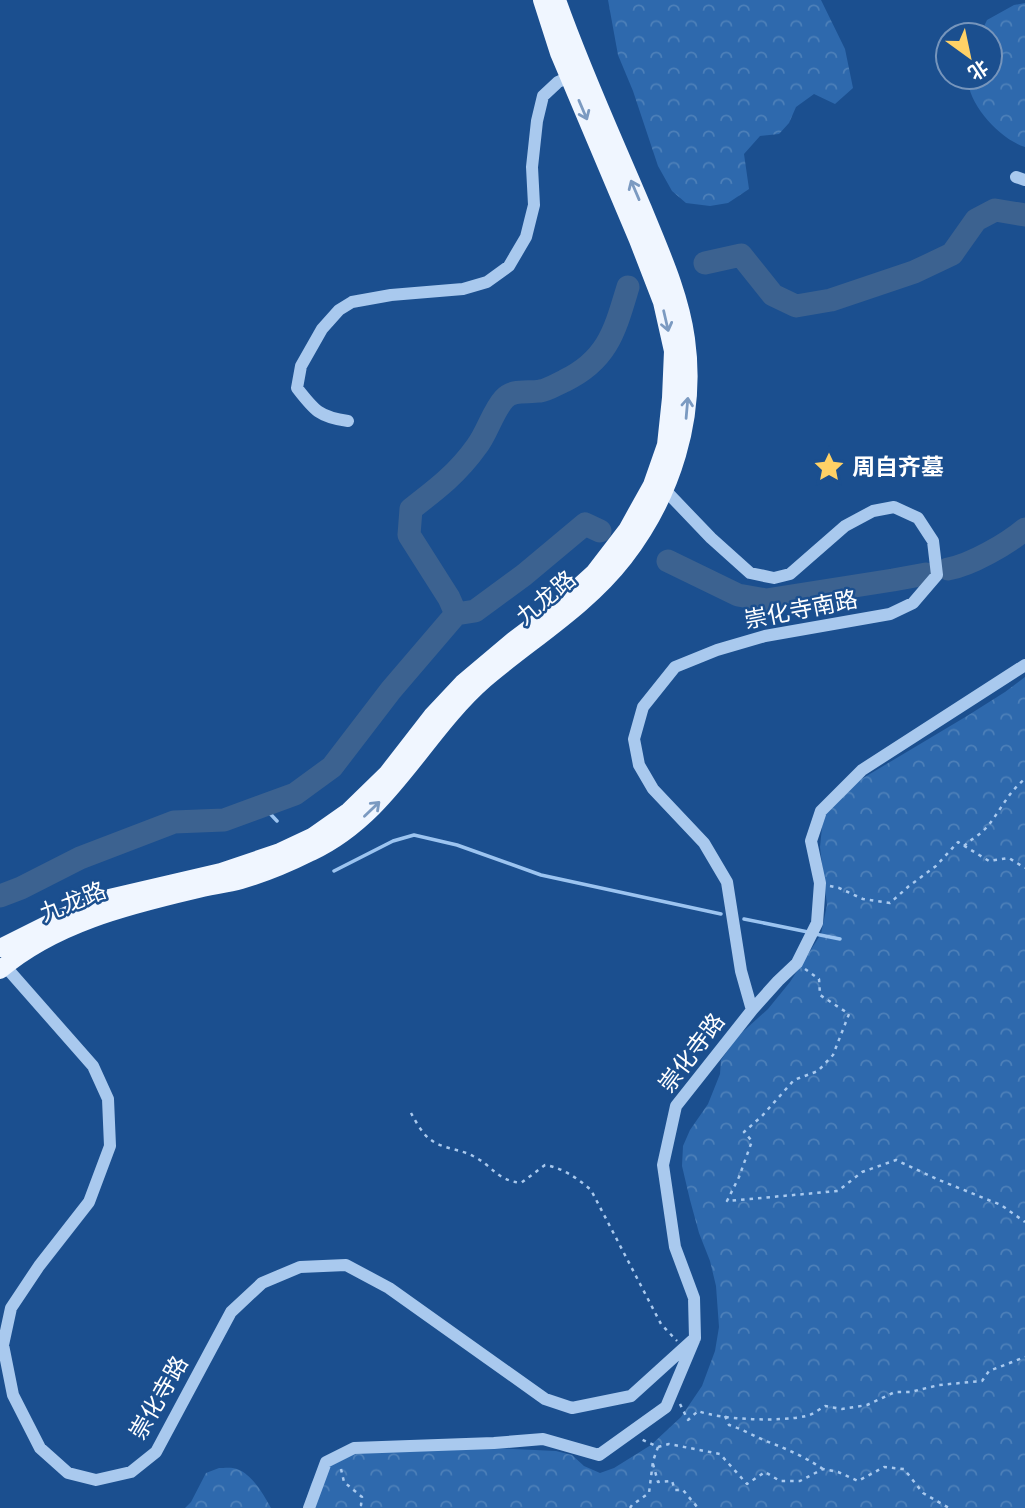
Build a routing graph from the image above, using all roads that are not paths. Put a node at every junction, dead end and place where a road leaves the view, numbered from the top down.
1 (542, 0) edge
2 (557, 0) edge
3 (569, 77) junction
4 (348, 421) dead end
5 (665, 489) junction
6 (1025, 665) edge
7 (0, 948) edge
8 (3, 968) edge
9 (752, 1010) junction
10 (695, 1338) junction
11 (309, 1508) edge

1 - 3 main road, 九龙路
5 -> 2 main road, 九龙路
3 - 4 street
3 -> 7 main road, 九龙路
8 -> 5 main road, 九龙路
5 - 9 street, 崇化寺南路
6 - 9 street, 崇化寺路
8 - 10 street, 崇化寺路
9 - 10 street, 崇化寺路
10 - 11 street, 崇化寺路

